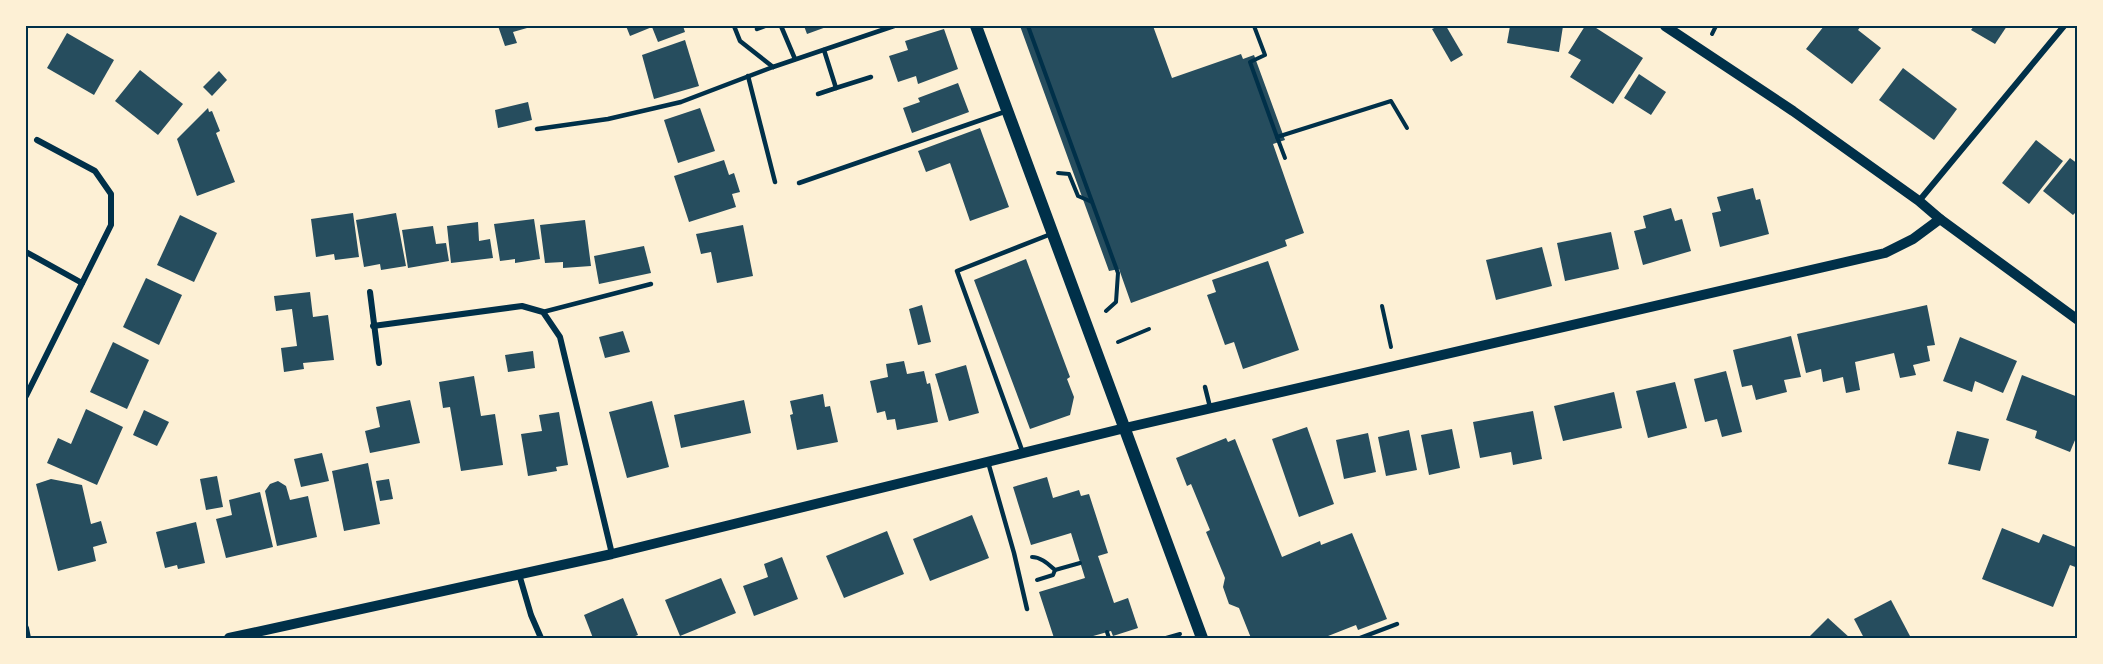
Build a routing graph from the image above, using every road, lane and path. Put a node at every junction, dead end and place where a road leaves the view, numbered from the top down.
1 (734, 26) edge
2 (765, 26) edge
3 (781, 26) edge
4 (894, 26) edge
5 (976, 26) edge
6 (1028, 26) edge
7 (1254, 26) edge
8 (1665, 26) edge
9 (2064, 26) edge
10 (758, 29) dead end
11 (824, 50) junction
12 (795, 59) junction
13 (773, 67) junction
14 (748, 76) junction
15 (871, 77) dead end
16 (836, 88) junction
17 (818, 94) dead end
18 (1007, 111) junction
19 (1407, 128) dead end
20 (537, 129) dead end
21 (1277, 137) junction
22 (37, 140) dead end
23 (1285, 158) dead end
24 (1058, 173) dead end
25 (775, 182) dead end
26 (799, 183) dead end
27 (1919, 201) junction
28 (1092, 203) junction
29 (1940, 219) junction
30 (1053, 233) junction
31 (26, 252) edge
32 (82, 283) junction
33 (651, 284) dead end
34 (370, 292) dead end
35 (1382, 306) dead end
36 (1106, 311) dead end
37 (543, 312) junction
38 (2078, 320) edge
39 (373, 326) junction
40 (1149, 329) dead end
41 (1118, 342) dead end
42 (379, 363) dead end
43 (1395, 366) junction
44 (1205, 387) dead end
45 (26, 396) edge
46 (1211, 409) junction
47 (1125, 429) junction
48 (1023, 453) junction
49 (988, 462) junction
50 (612, 554) junction
51 (519, 574) junction
52 (1027, 609) dead end
53 (1396, 624) dead end
54 (26, 628) edge
55 (1107, 632) dead end
56 (28, 639) edge
57 (230, 639) edge
58 (541, 639) edge
59 (1109, 639) edge
60 (1202, 639) edge
61 (1360, 639) edge

1 - 13 lane
2 - 10 lane
3 - 12 lane
4 - 11 lane
5 - 18 main road
6 - 28 path
7 - 21 path
8 - 27 street
9 - 27 street
11 - 12 lane
11 - 16 lane
12 - 13 lane
13 - 14 lane
14 - 20 lane
14 - 25 lane
15 - 16 lane
16 - 17 lane
18 - 26 lane
18 - 30 main road
19 - 21 path
21 - 23 path
22 - 32 street
24 - 28 path
27 - 29 street
28 - 36 path
29 - 38 street
29 - 43 street
30 - 47 main road
30 - 48 lane
31 - 32 street
32 - 45 street
33 - 37 lane
34 - 39 street
35 - 43 path
37 - 39 street
37 - 50 street
39 - 42 street
40 - 41 path
43 - 46 street
44 - 46 lane
46 - 47 street
47 - 48 street
47 - 60 main road
48 - 49 street
49 - 50 street
49 - 52 lane
50 - 51 street
51 - 57 street
51 - 58 street
53 - 61 lane
54 - 56 street
55 - 59 path

